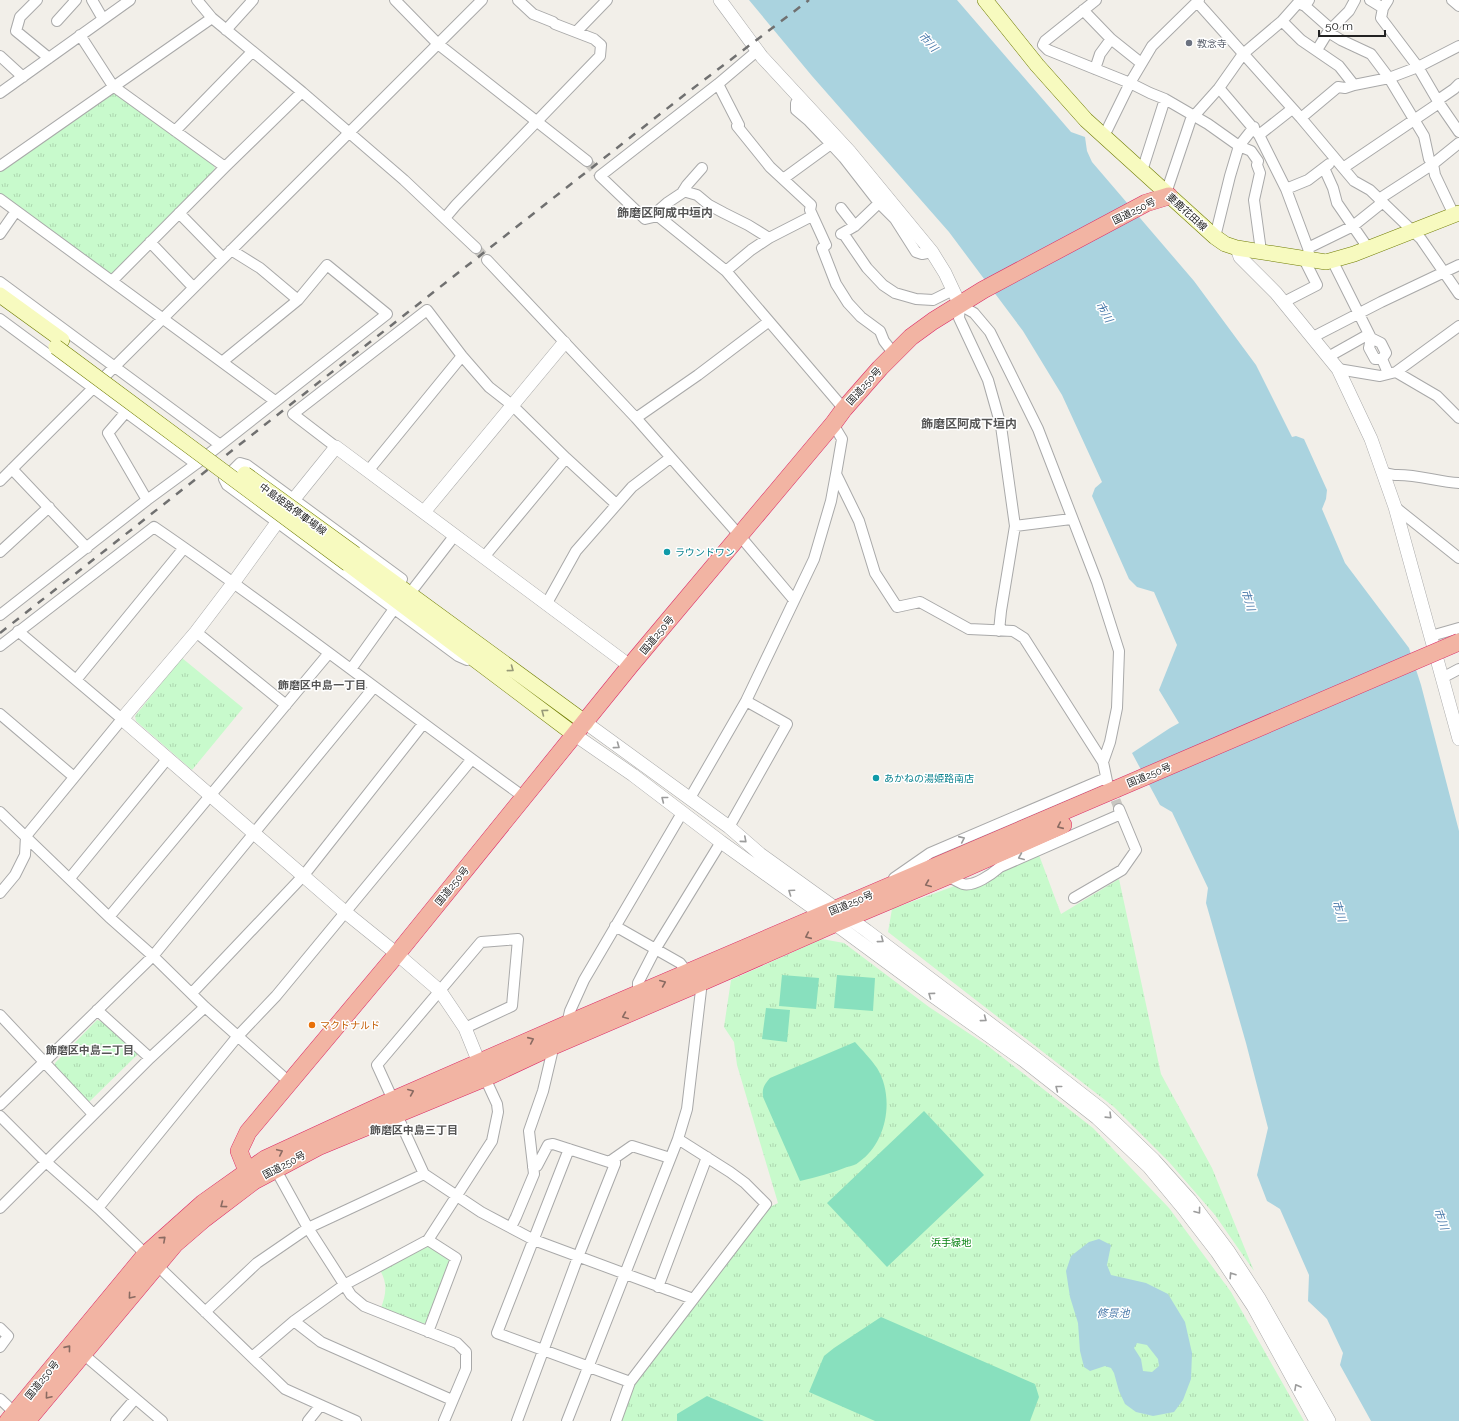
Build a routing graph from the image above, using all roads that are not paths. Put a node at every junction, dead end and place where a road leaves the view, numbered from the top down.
1 (36, 0) edge
2 (76, 0) edge
3 (92, 0) edge
4 (130, 0) edge
5 (197, 0) edge
6 (254, 0) edge
7 (395, 0) edge
8 (482, 0) edge
9 (518, 0) edge
10 (608, 0) edge
11 (720, 0) edge
12 (985, 0) edge
13 (1096, 0) edge
14 (1355, 0) edge
15 (1370, 0) edge
16 (1452, 0) edge
17 (1198, 1) edge
18 (1307, 3) edge
19 (1385, 4) edge
20 (1459, 6) edge
21 (1083, 10) junction
22 (212, 18) junction
23 (103, 19) junction
24 (57, 20) dead end
25 (1282, 21) junction
26 (226, 30) junction
27 (1329, 30) junction
28 (576, 32) junction
29 (80, 35) junction
30 (1111, 39) junction
31 (438, 44) junction
32 (1459, 46) edge
33 (1317, 50) junction
34 (757, 51) junction
35 (252, 52) junction
36 (1243, 54) junction
37 (0, 56) edge
38 (49, 58) junction
39 (1141, 63) junction
40 (1418, 67) junction
41 (1095, 69) junction
42 (23, 76) junction
43 (1389, 78) junction
44 (1130, 83) junction
45 (718, 84) junction
46 (1459, 84) edge
47 (1354, 85) junction
48 (114, 86) junction
49 (1219, 88) junction
50 (302, 92) junction
51 (0, 93) edge
52 (801, 99) junction
53 (1165, 99) junction
54 (1438, 101) junction
55 (1292, 108) junction
56 (1193, 116) junction
57 (1301, 118) junction
58 (1414, 120) junction
59 (537, 122) junction
60 (175, 131) junction
61 (1257, 131) junction
62 (1459, 132) edge
63 (349, 134) junction
64 (1104, 136) junction
65 (1459, 143) edge
66 (831, 144) junction
67 (1239, 146) junction
68 (1271, 159) junction
69 (1336, 160) junction
70 (587, 161) tunnel mouth
71 (1257, 164) junction
72 (1433, 164) junction
73 (0, 166) edge
74 (225, 167) junction
75 (702, 168) dead end
76 (1324, 168) junction
77 (1343, 168) junction
78 (1142, 171) junction
79 (783, 179) junction
80 (1286, 189) junction
81 (683, 191) junction
82 (1168, 194) junction
83 (0, 199) edge
84 (1381, 200) junction
85 (879, 203) junction
86 (841, 208) dead end
87 (16, 211) junction
88 (179, 213) junction
89 (1456, 214) edge
90 (658, 216) junction
91 (812, 216) junction
92 (445, 218) junction
93 (855, 226) junction
94 (1352, 226) junction
95 (1412, 230) junction
96 (0, 234) edge
97 (769, 238) junction
98 (1215, 238) junction
99 (150, 242) junction
100 (476, 248) tunnel mouth
101 (1237, 248) junction
102 (1368, 248) junction
103 (932, 252) junction
104 (1261, 252) junction
105 (227, 254) junction
106 (1308, 256) junction
107 (487, 260) tunnel mouth
108 (1332, 260) junction
109 (1459, 265) edge
110 (726, 271) junction
111 (1443, 272) junction
112 (112, 281) junction
113 (0, 282) edge
114 (193, 287) junction
115 (1459, 294) edge
116 (0, 295) edge
117 (956, 298) junction
118 (298, 300) junction
119 (1284, 302) junction
120 (0, 307) edge
121 (1359, 313) junction
122 (162, 318) junction
123 (0, 319) edge
124 (768, 322) junction
125 (1459, 326) edge
126 (1370, 336) junction
127 (1313, 337) junction
128 (59, 343) junction
129 (564, 343) junction
130 (894, 354) junction
131 (462, 356) junction
132 (1328, 356) junction
133 (222, 362) junction
134 (115, 367) junction
135 (1338, 369) junction
136 (1392, 372) junction
137 (94, 388) junction
138 (275, 401) junction
139 (512, 405) junction
140 (844, 408) junction
141 (126, 412) junction
142 (636, 418) junction
143 (1459, 418) edge
144 (833, 424) junction
145 (219, 444) junction
146 (336, 447) junction
147 (566, 458) junction
148 (670, 458) junction
149 (196, 464) junction
150 (12, 469) junction
151 (368, 471) junction
152 (1383, 473) junction
153 (836, 474) junction
154 (0, 481) edge
155 (1459, 483) edge
156 (294, 499) junction
157 (147, 500) junction
158 (616, 504) junction
159 (49, 507) junction
160 (1395, 507) junction
161 (424, 512) junction
162 (1072, 519) junction
163 (278, 522) junction
164 (1015, 526) junction
165 (455, 535) junction
166 (740, 536) junction
167 (87, 548) junction
168 (184, 548) junction
169 (0, 552) edge
170 (484, 557) junction
171 (1459, 558) edge
172 (352, 559) junction
173 (234, 582) junction
174 (414, 588) junction
175 (794, 600) junction
176 (547, 603) junction
177 (394, 609) junction
178 (0, 615) edge
179 (1459, 628) edge
180 (18, 631) junction
181 (999, 631) junction
182 (196, 632) junction
183 (1431, 636) junction
184 (1459, 642) edge
185 (0, 646) edge
186 (329, 653) junction
187 (1459, 654) edge
188 (493, 656) junction
189 (630, 666) junction
190 (350, 669) junction
191 (1459, 669) edge
192 (489, 671) junction
193 (1442, 678) junction
194 (76, 680) junction
195 (374, 687) junction
196 (746, 701) junction
197 (286, 705) junction
198 (0, 714) edge
199 (122, 719) junction
200 (423, 724) junction
201 (580, 729) junction
202 (1459, 738) edge
203 (168, 758) junction
204 (472, 759) junction
205 (1103, 762) junction
206 (74, 777) junction
207 (210, 795) junction
208 (1115, 795) junction
209 (524, 797) junction
210 (690, 798) junction
211 (0, 812) edge
212 (682, 813) junction
213 (728, 827) junction
214 (254, 833) junction
215 (26, 836) junction
216 (721, 842) junction
217 (304, 875) junction
218 (70, 878) junction
219 (0, 893) edge
220 (1074, 898) dead end
221 (345, 912) junction
222 (836, 916) junction
223 (108, 917) junction
224 (615, 926) junction
225 (656, 948) junction
226 (397, 954) junction
227 (153, 956) junction
228 (687, 972) junction
229 (700, 983) junction
230 (440, 991) junction
231 (192, 993) junction
232 (638, 994) junction
233 (205, 1008) junction
234 (97, 1010) junction
235 (0, 1016) edge
236 (567, 1024) junction
237 (465, 1028) junction
238 (237, 1036) junction
239 (551, 1047) junction
240 (150, 1058) junction
241 (44, 1062) junction
242 (482, 1070) junction
243 (289, 1082) junction
244 (0, 1105) edge
245 (1089, 1106) junction
246 (395, 1107) junction
247 (93, 1114) junction
248 (0, 1116) edge
249 (678, 1139) junction
250 (569, 1149) junction
251 (707, 1157) junction
252 (614, 1158) junction
253 (670, 1158) junction
254 (46, 1162) junction
255 (534, 1167) junction
256 (276, 1170) junction
257 (424, 1174) junction
258 (250, 1176) junction
259 (457, 1196) junction
260 (0, 1208) edge
261 (98, 1208) junction
262 (511, 1227) junction
263 (308, 1228) junction
264 (428, 1240) junction
265 (534, 1240) junction
266 (578, 1256) junction
267 (151, 1260) junction
268 (624, 1274) junction
269 (344, 1285) junction
270 (658, 1287) junction
271 (693, 1300) junction
272 (205, 1312) junction
273 (294, 1320) junction
274 (0, 1328) edge
275 (428, 1332) junction
276 (0, 1347) edge
277 (543, 1350) junction
278 (83, 1354) junction
279 (252, 1357) junction
280 (588, 1367) junction
281 (630, 1382) junction
282 (135, 1398) junction
283 (0, 1399) edge
284 (452, 1400) junction
285 (320, 1406) junction
286 (17, 1418) edge
287 (116, 1421) edge
288 (162, 1421) edge
289 (308, 1421) edge
290 (356, 1421) edge
291 (444, 1421) edge
292 (517, 1421) edge
293 (567, 1421) edge
294 (616, 1421) edge
295 (1316, 1421) edge
296 (1329, 1421) edge

1 - 38 street
2 - 24 street
3 - 23 street
4 - 23 street
5 - 22 street
6 - 26 street
7 - 31 street
8 - 31 street
9 - 28 street
10 - 28 street
11 - 34 street
12 - 64 main road, 妻鹿花田線
13 - 21 street
14 - 27 street
15 - 19 street
16 - 20 street
17 - 36 street
17 - 39 street
18 - 25 street
18 - 27 street
19 - 40 street
21 - 30 street
21 - 41 street
22 - 26 street
22 - 48 street
23 - 29 street
25 - 33 street
25 - 36 street
26 - 35 street
27 - 33 street
27 - 43 street
28 - 59 street
29 - 38 street
29 - 48 street
30 - 39 street
30 - 41 street
31 - 59 street
31 - 63 street
32 - 40 street
33 - 47 street
34 - 45 street
34 - 52 street
35 - 50 street
35 - 60 street
36 - 49 street
36 - 55 street
37 - 42 street
38 - 42 street
39 - 44 street
40 - 43 street
40 - 54 street
41 - 44 street
42 - 51 street
43 - 47 street
43 - 58 street
44 - 53 street
44 - 64 street
45 - 79 street
45 - 90 street
46 - 54 street
47 - 57 street
48 - 60 street
48 - 73 street
49 - 56 street
49 - 61 street
50 - 63 street
50 - 74 street
52 - 66 street
52 - 103 street
53 - 56 street
53 - 78 street
54 - 58 street
54 - 62 street
55 - 57 street
55 - 61 street
56 - 67 street
56 - 82 street
57 - 69 street
58 - 72 street
58 - 77 street
59 - 70 street
59 - 92 street
60 - 74 street
61 - 67 street
61 - 68 street
63 - 92 street
63 - 105 street
64 - 78 main road, 妻鹿花田線
65 - 72 street
66 - 79 street
66 - 85 street
67 - 71 street
67 - 98 street
68 - 71 street
68 - 80 street
69 - 76 street
69 - 77 street
71 - 104 street
72 - 84 street
72 - 89 street
74 - 88 street
75 - 81 street
76 - 80 street
76 - 94 street
77 - 84 street
78 - 82 main road, 妻鹿花田線
79 - 91 street
80 - 106 street
81 - 90 street
81 - 97 street
82 - 98 main road, 妻鹿花田線
82 - 117 highway, 国道250号
83 - 87 street
84 - 94 street
84 - 95 street
85 - 93 street
85 - 103 street
86 - 93 street
87 - 96 street
87 - 112 street
88 - 99 street
88 - 105 street
89 - 95 main road, 妻鹿花田線
90 - 110 street
91 - 97 street
91 - 130 street
92 - 100 street
93 - 117 street
94 - 102 street
94 - 106 street
95 - 102 main road, 妻鹿花田線
95 - 111 street
97 - 110 street
98 - 101 main road, 妻鹿花田線
99 - 112 street
99 - 114 street
101 - 104 main road, 妻鹿花田線
101 - 119 street
102 - 108 main road, 妻鹿花田線
103 - 117 street
104 - 106 main road, 妻鹿花田線
105 - 114 street
105 - 118 street
106 - 108 main road, 妻鹿花田線
106 - 119 street
107 - 129 street
108 - 121 street
109 - 111 street
110 - 124 street
111 - 115 street
111 - 121 street
112 - 122 street
113 - 134 street
114 - 122 street
116 - 128 main road, 中島姫路停車場線
117 - 130 highway, 国道250号
117 - 162 street
117 - 164 street
118 - 133 street
118 - 138 street
119 - 127 street
120 - 128 main road, 中島姫路停車場線
121 - 126 street
121 - 127 street
122 - 133 street
122 - 134 street
123 - 137 street
124 - 140 street
124 - 142 street
125 - 136 street
126 - 132 street
126 - 136 street
127 - 132 street
128 - 172 main road, 中島姫路停車場線, bridge
129 - 139 street
129 - 142 street
130 - 140 highway, 国道250号
131 - 139 street
131 - 146 street
131 - 151 street
132 - 135 street
133 - 138 street
134 - 137 street
134 - 145 street
135 - 136 street
135 - 152 street
136 - 143 street
137 - 141 street
137 - 150 street
138 - 145 street
139 - 147 street
139 - 161 street
140 - 144 highway, 国道250号
141 - 149 street
141 - 157 street
142 - 148 street
144 - 153 street
144 - 166 highway, 国道250号
145 - 149 street
146 - 151 street
146 - 156 street
147 - 158 street
147 - 170 street
148 - 158 street
148 - 166 street
149 - 157 street
150 - 154 street
150 - 159 street
151 - 161 street
152 - 155 street
152 - 160 street
153 - 175 street
153 - 181 street
156 - 163 street
156 - 163 street
156 - 174 street
157 - 167 street
158 - 176 street
159 - 167 street
159 - 169 street
160 - 171 street
160 - 183 street
161 - 165 street
162 - 164 street
162 - 205 street
163 - 173 street
163 - 177 street
164 - 181 street
165 - 170 street
165 - 174 street
166 - 175 street
166 - 189 highway, 国道250号
167 - 178 street
168 - 173 street
168 - 180 street
168 - 194 street
170 - 176 street
172 - 188 main road, 中島姫路停車場線
172 - 192 main road, 中島姫路停車場線
173 - 182 street
173 - 186 street
174 - 188 street
175 - 196 street
176 - 189 street
177 - 190 street
177 - 192 street
179 - 183 street
180 - 185 street
180 - 194 street
181 - 205 street
182 - 197 street
182 - 199 street
183 - 193 street
184 - 208 highway, 国道250号, bridge
186 - 190 street
186 - 197 street
187 - 208 highway, 国道250号
188 -> 201 main road, 中島姫路停車場線
189 - 201 highway, 国道250号
190 - 195 street
191 - 193 street
201 -> 192 main road, 中島姫路停車場線
193 - 202 street
194 - 199 street
195 - 200 street
195 - 214 street
196 - 210 street
196 - 213 street
197 - 207 street
198 - 206 street
199 - 203 street
199 - 206 street
200 - 204 street
200 - 217 street
201 - 209 highway, 国道250号
201 -> 210 street
212 -> 201 street
203 - 207 street
203 - 218 street
204 - 209 street
204 - 221 street
205 - 208 street
206 - 215 street
207 - 214 street
207 - 223 street
208 - 220 street
222 -> 208 highway, 国道250号
208 -> 222 highway, 国道250号
209 - 226 highway, 国道250号
210 - 213 street
211 - 215 street
212 - 216 street
212 - 224 street
213 -> 222 street
214 - 217 street
214 - 227 street
215 - 218 street
215 - 219 street
222 -> 216 street
216 - 225 street
217 - 221 street
217 - 231 street
218 - 223 street
221 - 226 street
221 - 238 street
222 - 228 highway, 国道250号
222 -> 229 highway, 国道250号
222 - 245 street
223 - 227 street
224 - 225 street
224 - 236 street
225 - 228 street
225 - 232 street
226 - 230 street
226 - 243 highway, 国道250号
227 - 231 street
227 - 234 street
232 -> 228 highway, 国道250号
229 -> 239 highway, 国道250号
229 - 249 street
230 - 237 street
230 - 237 street
230 - 246 street
231 - 233 street
232 - 236 highway, 国道250号
233 - 238 street
233 - 240 street
234 - 240 street
234 - 241 street
235 - 241 street
242 -> 236 highway, 国道250号
237 - 242 street
238 - 243 street
238 - 261 street
239 - 242 highway, 国道250号
239 - 255 street
240 - 247 street
241 - 244 street
241 - 247 street
242 - 246 highway, 国道250号
242 - 259 street
243 - 258 highway, 国道250号
295 -> 245 street
245 -> 296 street
246 - 256 highway, 国道250号
246 - 257 street
258 -> 246 highway, 国道250号
247 - 254 street
248 - 254 street
249 - 251 street
249 - 253 street
250 - 252 street
250 - 255 street
250 - 265 street
251 - 270 street
251 - 271 street
252 - 253 street
252 - 266 street
253 - 268 street
254 - 260 street
254 - 261 street
255 - 262 street
256 - 258 highway, 国道250号
256 - 263 street
257 - 259 street
257 - 263 street
258 - 267 highway, 国道250号
259 - 262 street
259 - 264 street
261 - 267 street
262 - 265 street
263 - 269 street
263 - 272 street
264 - 269 street
264 - 275 street
265 - 266 street
265 - 277 street
266 - 268 street
266 - 277 street
267 - 272 street
267 -> 278 highway, 国道250号
286 -> 267 highway, 国道250号
268 - 270 street
268 - 280 street
269 - 273 street
269 - 275 street
270 - 271 street
271 - 281 street
272 - 279 street
273 - 279 street
273 - 284 street
274 - 276 street
275 - 284 street
277 - 280 street
277 - 292 street
278 - 282 street
278 -> 286 highway, 国道250号
279 - 285 street
280 - 281 street
280 - 293 street
281 - 294 street
282 - 287 street
282 - 288 street
283 - 286 street
284 - 291 street
285 - 289 street
285 - 290 street

